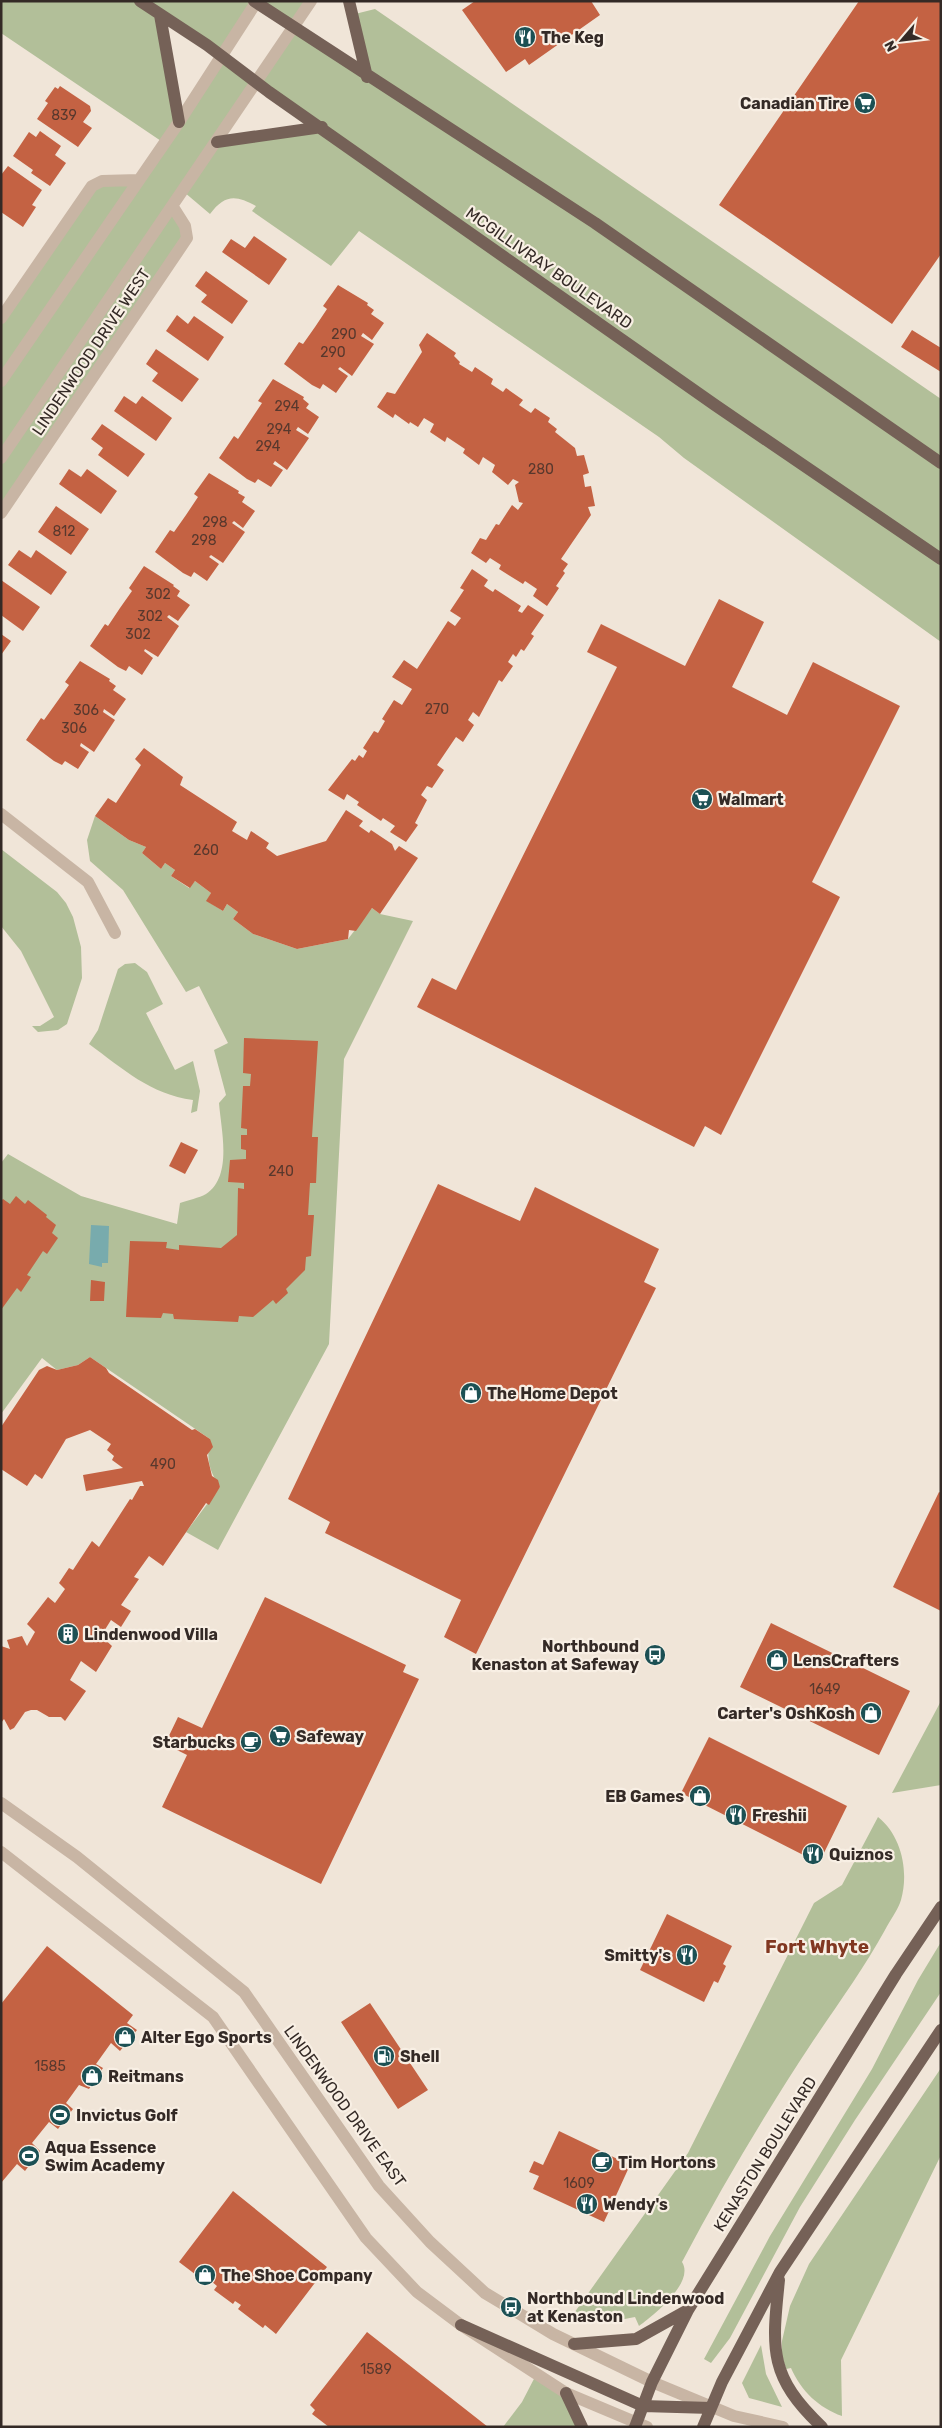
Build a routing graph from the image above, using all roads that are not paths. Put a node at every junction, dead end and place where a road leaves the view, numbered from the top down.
1 (140, 1) edge
2 (311, 1) edge
3 (349, 1) edge
4 (256, 2) edge
5 (160, 15) junction
6 (293, 28) junction
7 (221, 55) junction
8 (367, 77) junction
9 (258, 83) junction
10 (179, 122) junction
11 (322, 127) junction
12 (217, 142) junction
13 (139, 180) junction
14 (173, 207) junction
15 (1, 318) edge
16 (1, 381) edge
17 (1, 458) edge
18 (941, 463) edge
19 (1, 513) edge
20 (941, 559) edge
21 (1, 814) edge
22 (115, 933) dead end
23 (1, 1802) edge
24 (1, 1852) edge
25 (941, 1907) edge
26 (941, 2030) edge
27 (780, 2272) junction
28 (688, 2310) junction
29 (461, 2325) junction
30 (574, 2344) junction
31 (652, 2382) junction
32 (566, 2393) junction
33 (642, 2406) junction
34 (711, 2408) junction
35 (640, 2425) edge
36 (582, 2427) edge
37 (703, 2427) edge
38 (783, 2427) edge
39 (822, 2427) edge

1 - 5 main road, MCGILLIVRAY BOULEVARD
2 - 6 street, LINDENWOOD DRIVE WEST
3 - 8 main road
4 - 6 main road
4 - 7 street
5 - 7 main road, MCGILLIVRAY BOULEVARD
5 - 10 main road
6 - 8 main road
6 - 9 street, LINDENWOOD DRIVE WEST
7 - 9 main road, MCGILLIVRAY BOULEVARD
7 - 10 street
8 - 18 main road
9 - 11 main road, MCGILLIVRAY BOULEVARD
9 - 12 street, LINDENWOOD DRIVE WEST
10 - 13 street
11 - 12 main road
11 - 20 main road, MCGILLIVRAY BOULEVARD
12 - 14 street, LINDENWOOD DRIVE WEST
13 - 15 street
13 - 16 street
14 - 17 street, LINDENWOOD DRIVE WEST
14 - 19 street, LINDENWOOD DRIVE WEST
21 - 22 street
23 - 30 street, LINDENWOOD DRIVE EAST
24 - 29 street
25 - 28 main road, KENASTON BOULEVARD
26 - 27 main road
27 - 34 main road
27 - 39 main road
28 - 30 main road
28 - 31 main road, KENASTON BOULEVARD
29 - 32 street
29 - 33 main road
30 - 31 street, LINDENWOOD DRIVE EAST
31 - 33 main road, KENASTON BOULEVARD
31 - 34 street, LINDENWOOD DRIVE EAST
32 - 35 street
32 - 36 main road
33 - 34 main road
33 - 35 main road, KENASTON BOULEVARD
34 - 37 main road
34 - 38 street, LINDENWOOD DRIVE EAST

